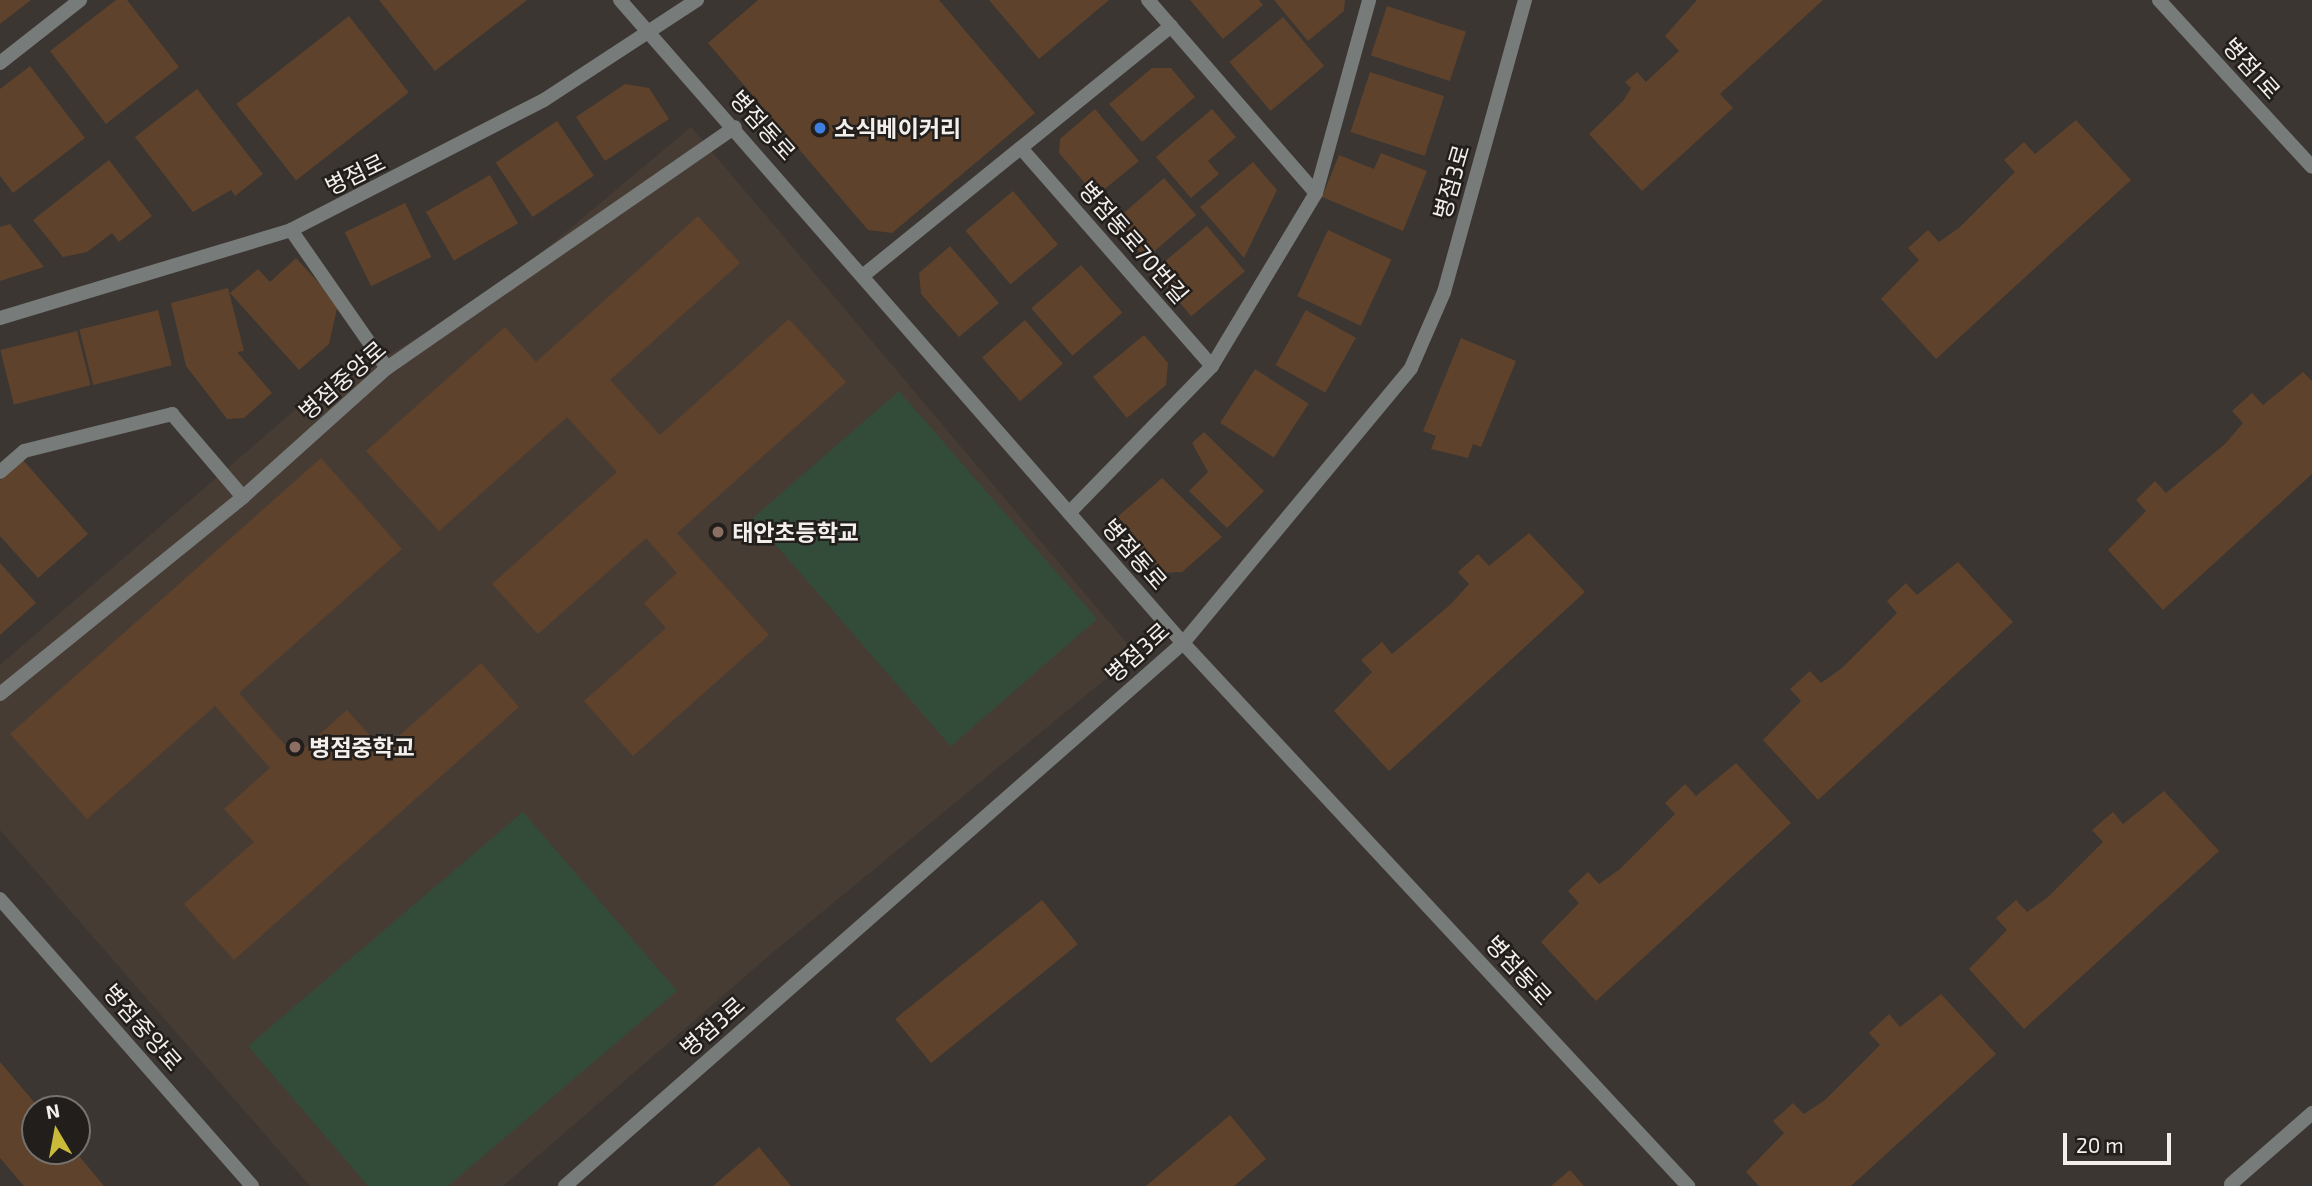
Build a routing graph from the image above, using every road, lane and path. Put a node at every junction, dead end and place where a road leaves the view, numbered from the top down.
1 (80, 0) edge
2 (620, 0) edge
3 (697, 0) edge
4 (1148, 0) edge
5 (1369, 0) edge
6 (1525, 0) edge
7 (2159, 0) edge
8 (1171, 26) junction
9 (645, 30) junction
10 (0, 63) edge
11 (735, 127) junction
12 (1021, 148) junction
13 (2312, 167) edge
14 (1316, 193) junction
15 (291, 230) junction
16 (865, 274) junction
17 (0, 318) edge
18 (1212, 366) junction
19 (387, 368) junction
20 (0, 472) edge
21 (243, 497) junction
22 (1069, 513) junction
23 (1183, 643) junction
24 (0, 694) edge
25 (0, 899) edge
26 (2312, 1113) edge
27 (2231, 1184) dead end
28 (252, 1186) edge
29 (565, 1186) edge
30 (1688, 1186) edge

1 - 10 street
2 - 9 street, 병점동로
3 - 9 street, 병점로
4 - 8 street
5 - 14 street
6 - 23 street, 병점3로
7 - 13 street, 병점1로
8 - 12 street
8 - 14 street
9 - 11 street, 병점동로
9 - 15 street, 병점로
11 - 16 street, 병점동로
11 - 19 street, 병점중앙로
12 - 16 street
12 - 18 street, 병점동로70번길
14 - 18 street
15 - 17 street, 병점로
15 - 19 street
16 - 22 street, 병점동로
18 - 22 street
19 - 21 street, 병점중앙로
20 - 21 street
21 - 24 street, 병점중앙로
22 - 23 street, 병점동로
23 - 29 street, 병점3로
23 - 30 street, 병점동로
25 - 28 street, 병점중앙로
26 - 27 street

